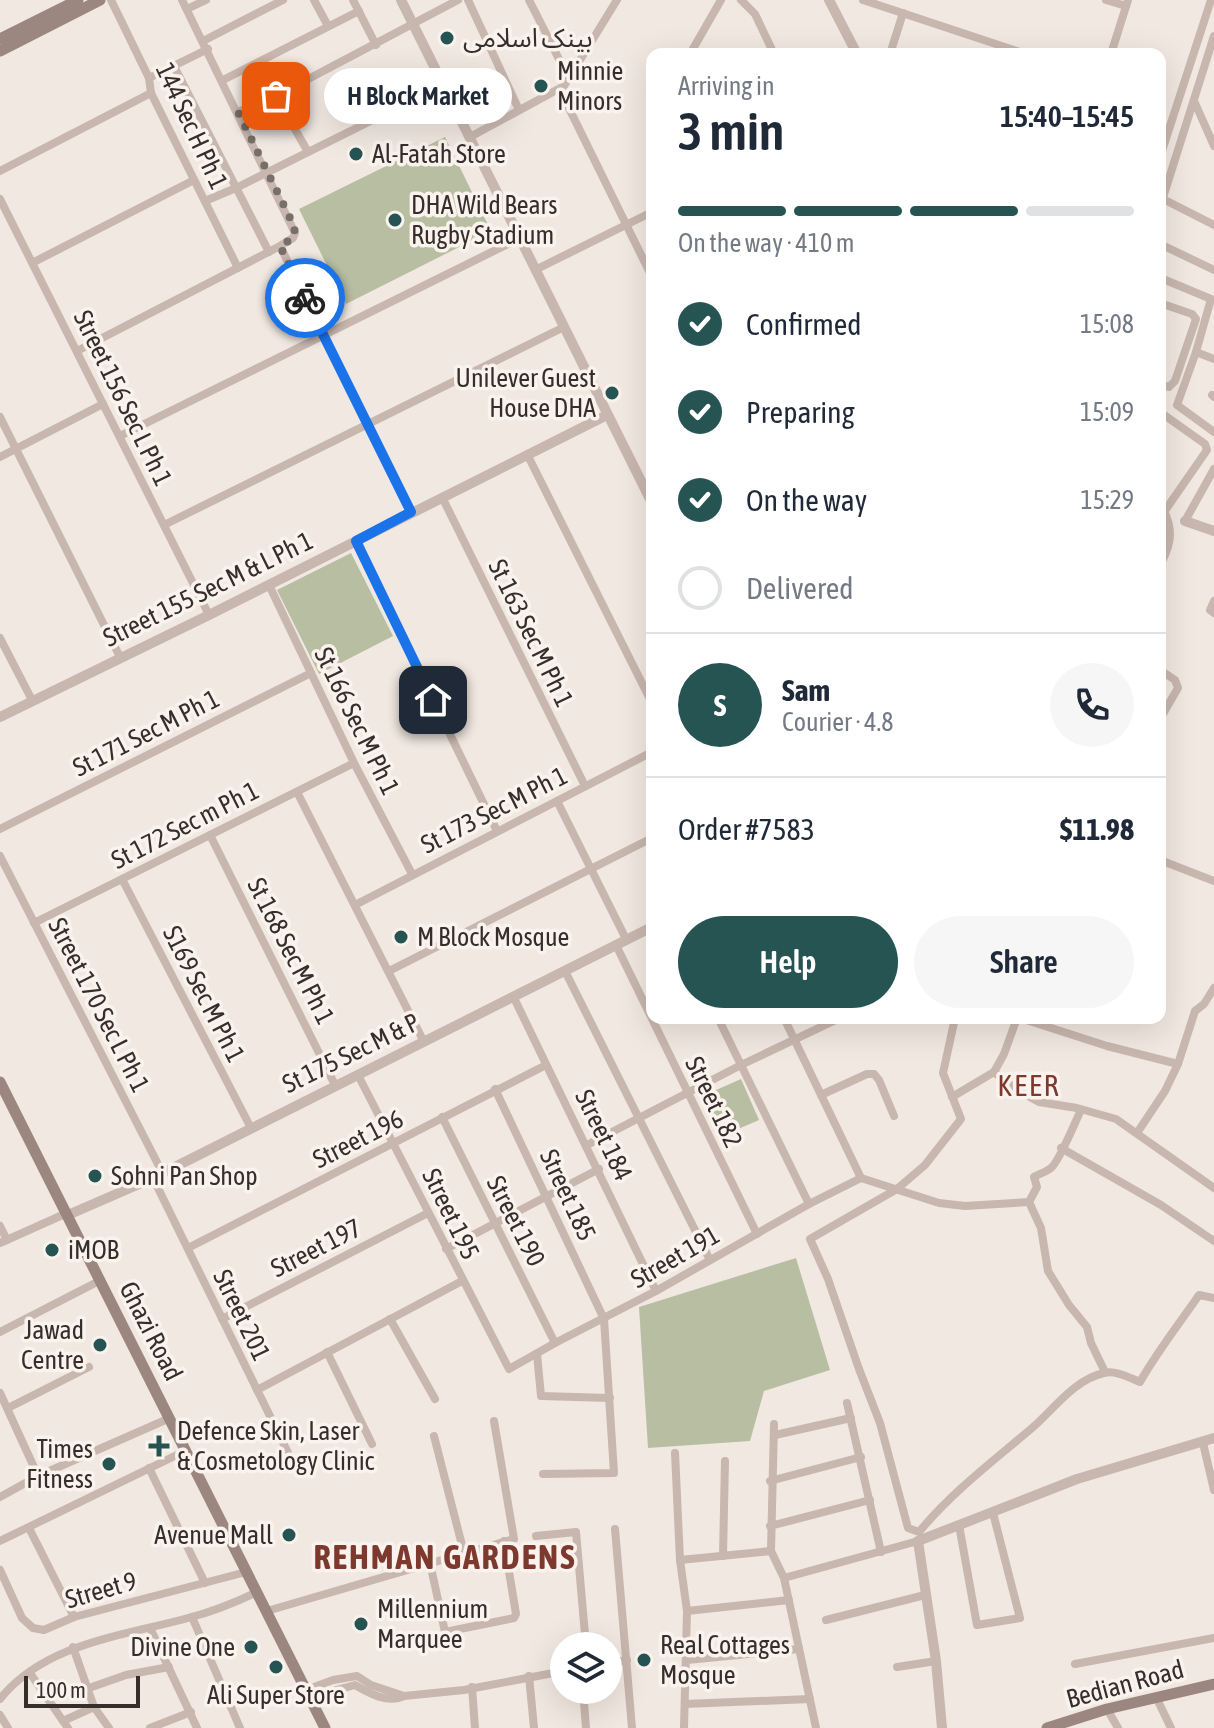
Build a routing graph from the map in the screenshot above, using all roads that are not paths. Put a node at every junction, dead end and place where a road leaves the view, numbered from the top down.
1 (78, 0) edge
2 (100, 0) edge
3 (111, 0) edge
4 (182, 0) edge
5 (206, 0) edge
6 (283, 0) edge
7 (314, 0) edge
8 (353, 0) edge
9 (401, 0) edge
10 (458, 0) edge
11 (468, 0) edge
12 (529, 0) edge
13 (617, 0) edge
14 (721, 0) edge
15 (741, 0) edge
16 (829, 0) edge
17 (863, 0) edge
18 (1106, 0) edge
19 (1211, 0) edge
20 (1127, 3) edge
21 (187, 9) junction
22 (359, 11) junction
23 (903, 13) junction
24 (414, 24) junction
25 (328, 26) junction
26 (1214, 36) edge
27 (0, 39) edge
28 (206, 45) junction
29 (376, 45) junction
30 (693, 48) edge
31 (771, 48) edge
32 (854, 48) edge
33 (892, 48) edge
34 (1008, 48) edge
35 (1113, 48) edge
36 (0, 51) edge
37 (174, 66) junction
38 (571, 76) junction
39 (149, 78) junction
40 (223, 80) junction
41 (445, 84) junction
42 (560, 90) junction
43 (151, 93) junction
44 (276, 96) junction
45 (1194, 101) junction
46 (519, 110) junction
47 (238, 112) junction
48 (470, 137) junction
49 (1166, 139) edge
50 (1214, 146) edge
51 (308, 152) junction
52 (0, 171) edge
53 (267, 172) junction
54 (194, 180) junction
55 (236, 188) junction
56 (1166, 188) edge
57 (0, 199) edge
58 (205, 201) junction
59 (1166, 205) edge
60 (646, 215) edge
61 (626, 224) junction
62 (1214, 225) edge
63 (518, 239) junction
64 (280, 246) junction
65 (1166, 247) edge
66 (269, 252) junction
67 (34, 262) junction
68 (646, 265) edge
69 (238, 268) junction
70 (1214, 269) edge
71 (535, 270) junction
72 (1166, 280) edge
73 (1166, 305) edge
74 (1210, 321) edge
75 (564, 327) junction
76 (323, 336) junction
77 (77, 351) junction
78 (1196, 352) junction
79 (1214, 359) edge
80 (1166, 387) edge
81 (103, 404) junction
82 (607, 415) junction
83 (1166, 416) edge
84 (0, 417) edge
85 (366, 423) junction
86 (1214, 432) edge
87 (120, 436) junction
88 (16, 449) junction
89 (527, 454) junction
90 (0, 457) edge
91 (1214, 469) edge
92 (646, 490) edge
93 (442, 497) junction
94 (1166, 509) edge
95 (411, 512) junction
96 (1166, 518) edge
97 (1185, 521) joint
98 (164, 525) junction
99 (1214, 531) edge
100 (356, 541) junction
101 (1166, 547) edge
102 (269, 585) junction
103 (1214, 601) edge
104 (1214, 613) edge
105 (209, 615) junction
106 (0, 638) edge
107 (120, 657) junction
108 (311, 673) junction
109 (1166, 674) edge
110 (646, 691) edge
111 (32, 700) junction
112 (1166, 709) edge
113 (0, 717) edge
114 (646, 755) edge
115 (354, 763) junction
116 (585, 786) junction
117 (297, 792) junction
118 (557, 801) junction
119 (0, 829) edge
120 (497, 831) junction
121 (210, 835) junction
122 (646, 841) edge
123 (0, 856) edge
124 (1166, 862) edge
125 (591, 869) junction
126 (412, 874) junction
127 (122, 879) junction
128 (1214, 881) edge
129 (355, 905) junction
130 (34, 923) junction
131 (646, 930) edge
132 (621, 942) junction
133 (389, 971) junction
134 (565, 971) junction
135 (1214, 988) edge
136 (514, 998) junction
137 (646, 999) edge
138 (657, 1024) edge
139 (721, 1024) edge
140 (787, 1024) edge
141 (828, 1024) edge
142 (954, 1024) edge
143 (1016, 1024) edge
144 (1037, 1024) edge
145 (795, 1040) junction
146 (424, 1042) junction
147 (1178, 1064) junction
148 (546, 1065) junction
149 (741, 1065) junction
150 (994, 1072) junction
151 (358, 1075) junction
152 (0, 1082) edge
153 (335, 1085) junction
154 (495, 1089) junction
155 (687, 1093) junction
156 (821, 1095) junction
157 (952, 1097) junction
158 (1081, 1110) junction
159 (894, 1116) dead end
160 (442, 1117) junction
161 (638, 1118) junction
162 (251, 1128) junction
163 (1137, 1133) junction
164 (394, 1143) junction
165 (587, 1145) junction
166 (1061, 1148) junction
167 (599, 1169) junction
168 (158, 1175) junction
169 (861, 1178) junction
170 (1214, 1188) edge
171 (897, 1189) junction
172 (548, 1197) junction
173 (1029, 1202) junction
174 (809, 1204) junction
175 (428, 1213) junction
176 (68, 1214) junction
177 (495, 1225) junction
178 (0, 1226) edge
179 (757, 1234) junction
180 (4, 1241) edge
181 (1214, 1241) edge
182 (188, 1248) junction
183 (446, 1249) junction
184 (710, 1260) junction
185 (101, 1280) junction
186 (462, 1281) junction
187 (656, 1291) junction
188 (1214, 1298) edge
189 (222, 1319) junction
190 (390, 1319) junction
191 (604, 1319) junction
192 (0, 1332) edge
193 (555, 1343) junction
194 (327, 1352) junction
195 (537, 1354) junction
196 (89, 1367) dead end
197 (509, 1369) joint
198 (1105, 1372) junction
199 (257, 1390) junction
200 (0, 1393) edge
201 (610, 1398) junction
202 (435, 1399) dead end
203 (847, 1403) dead end
204 (8, 1408) junction
205 (170, 1418) junction
206 (851, 1418) junction
207 (494, 1421) dead end
208 (774, 1424) dead end
209 (775, 1435) junction
210 (434, 1436) dead end
211 (1214, 1438) edge
212 (1203, 1443) junction
213 (372, 1444) dead end
214 (185, 1451) junction
215 (675, 1453) dead end
216 (861, 1457) junction
217 (725, 1461) dead end
218 (149, 1468) junction
219 (296, 1469) dead end
220 (543, 1474) dead end
221 (38, 1476) junction
222 (770, 1481) junction
223 (1214, 1490) edge
224 (0, 1497) edge
225 (870, 1500) junction
226 (993, 1513) junction
227 (959, 1525) junction
228 (770, 1526) junction
229 (29, 1528) junction
230 (615, 1529) dead end
231 (536, 1536) dead end
232 (0, 1541) edge
233 (504, 1541) junction
234 (918, 1541) junction
235 (771, 1551) junction
236 (881, 1552) junction
237 (464, 1553) junction
238 (723, 1556) junction
239 (680, 1560) junction
240 (430, 1563) junction
241 (0, 1570) edge
242 (246, 1572) junction
243 (784, 1578) junction
244 (205, 1583) junction
245 (257, 1592) junction
246 (925, 1595) junction
247 (789, 1600) junction
248 (267, 1611) junction
249 (687, 1611) junction
250 (74, 1617) junction
251 (192, 1617) junction
252 (826, 1620) dead end
253 (150, 1628) junction
254 (585, 1632) edge
255 (1214, 1638) edge
256 (73, 1647) junction
257 (799, 1649) junction
258 (627, 1660) junction
259 (687, 1660) junction
260 (622, 1661) edge
261 (936, 1661) junction
262 (1075, 1664) dead end
263 (169, 1667) junction
264 (897, 1667) dead end
265 (30, 1673) junction
266 (550, 1673) edge
267 (529, 1676) junction
268 (1214, 1684) edge
269 (472, 1687) junction
270 (89, 1688) junction
271 (308, 1694) junction
272 (0, 1699) edge
273 (810, 1699) junction
274 (1157, 1699) junction
275 (584, 1704) edge
276 (685, 1704) junction
277 (94, 1707) junction
278 (1107, 1709) junction
279 (191, 1712) junction
280 (0, 1715) edge
281 (66, 1724) edge
282 (8, 1728) edge
283 (109, 1728) edge
284 (150, 1728) edge
285 (197, 1728) edge
286 (240, 1728) edge
287 (325, 1728) edge
288 (475, 1728) edge
289 (534, 1728) edge
290 (586, 1728) edge
291 (632, 1728) edge
292 (684, 1728) edge
293 (816, 1728) edge
294 (942, 1728) edge
295 (1047, 1728) edge
296 (1118, 1728) edge
297 (1171, 1728) edge

1 - 27 main road
2 - 36 main road
3 - 39 street, 144 Sec H Ph 1
4 - 21 street
5 - 21 street
6 - 28 street
7 - 25 street
8 - 22 street
9 - 24 street
10 - 24 street
11 - 46 street
12 - 38 street
13 - 38 street
14 - 30 street
15 - 31 street
16 - 32 street
17 - 23 street
18 - 20 street
19 - 49 street
20 - 35 street
21 - 28 street
22 - 25 street
22 - 29 street
23 - 33 street
23 - 34 street
24 - 29 street
24 - 41 street
25 - 40 street
26 - 45 street
28 - 37 street
28 - 40 street
29 - 44 street
37 - 39 street
37 - 55 street
38 - 42 street
39 - 43 street, 144 Sec H Ph 1
40 - 47 street
41 - 48 street
41 - 51 street
42 - 46 street
42 - 61 street
43 - 52 street
43 - 54 street, 144 Sec H Ph 1
44 - 47 street
44 - 51 street
45 - 50 street
45 - 56 street
46 - 48 street
47 - 53 street
48 - 63 street
51 - 53 street
53 - 55 street
53 - 64 street
54 - 58 street, 144 Sec H Ph 1
54 - 67 street
55 - 58 street
55 - 66 street
57 - 67 street, Street 156 Sec L Ph 1
58 - 69 street, 144 Sec H Ph 1
59 - 62 street
60 - 61 street
61 - 68 street
61 - 71 street
63 - 71 street
63 - 76 street
64 - 66 street
64 - 76 street
65 - 70 street
66 - 69 street
67 - 77 street, Street 156 Sec L Ph 1
69 - 77 street
71 - 75 street
72 - 74 street
73 - 80 street
74 - 78 street
75 - 82 street
75 - 85 street
76 - 85 street
76 - 87 street
77 - 81 street, Street 156 Sec L Ph 1
78 - 79 street
78 - 86 street
81 - 87 street, Street 156 Sec L Ph 1
81 - 88 street
82 - 89 street, Street 155 Sec M & L Ph 1
82 - 92 street
83 - 94 street
84 - 88 street
85 - 95 street
85 - 98 street
87 - 98 street, Street 156 Sec L Ph 1
88 - 90 street
88 - 107 street
89 - 93 street, Street 155 Sec M & L Ph 1
89 - 110 street
91 - 97 street
93 - 95 street, Street 155 Sec M & L Ph 1
93 - 116 street, St 163 Sec M Ph 1
95 - 100 street, Street 155 Sec M & L Ph 1
96 - 101 street
97 - 99 street
98 - 105 street, Street 156 Sec L Ph 1
100 - 102 street, Street 155 Sec M & L Ph 1
100 - 120 street
102 - 105 street, Street 155 Sec M & L Ph 1
102 - 108 street, St 166 Sec M Ph 1
103 - 104 street
105 - 107 street, Street 155 Sec M & L Ph 1
106 - 111 street
107 - 111 street, Street 155 Sec M & L Ph 1
108 - 115 street, St 166 Sec M Ph 1
108 - 119 street, St 171 Sec M Ph 1
109 - 112 street
111 - 113 street, Street 155 Sec M & L Ph 1
114 - 116 street, St 173 Sec M Ph 1
115 - 117 street, St 172 Sec m Ph 1
115 - 126 street, St 166 Sec M Ph 1
116 - 118 street, St 173 Sec M Ph 1
117 - 121 street, St 172 Sec m Ph 1
117 - 129 street
118 - 120 street, St 173 Sec M Ph 1
118 - 125 street, Street 182
120 - 126 street, St 173 Sec M Ph 1
121 - 127 street, St 172 Sec m Ph 1
121 - 153 street, St 168 Sec M Ph 1
122 - 125 street
123 - 130 street, Street 170 Sec L Ph 1
124 - 128 street
125 - 132 street, Street 182
125 - 133 street
126 - 129 street, St 173 Sec M Ph 1
127 - 130 street, St 172 Sec m Ph 1
127 - 162 street, S169 Sec M Ph 1
129 - 133 street
130 - 168 street, Street 170 Sec L Ph 1
131 - 132 street, St 175 Sec M & P
132 - 134 street, St 175 Sec M & P
132 - 137 street, Street 182
133 - 146 street
134 - 136 street, St 175 Sec M & P
134 - 161 street
135 - 147 street
136 - 146 street, St 175 Sec M & P
136 - 148 street, Street 184
138 - 155 street, Street 182
139 - 149 street
140 - 145 street
141 - 145 street
142 - 157 street
143 - 150 street
144 - 147 street
145 - 149 street
145 - 156 street
146 - 151 street, St 175 Sec M & P
147 - 163 street
148 - 154 street, Street 196
148 - 165 street, Street 184
149 - 155 street
149 - 174 street
150 - 157 street
150 - 158 street
151 - 153 street, St 175 Sec M & P
151 - 164 street, Street 195
152 - 176 main road, Ghazi Road
153 - 162 street, St 175 Sec M & P
154 - 160 street, Street 196
154 - 172 street, Street 185
155 - 161 street
155 - 179 street, Street 182
156 - 159 street
156 - 169 street
157 - 171 street
158 - 163 street
158 - 166 street
160 - 164 street, Street 196
160 - 177 street, Street 190
161 - 165 street
161 - 184 street
162 - 168 street, St 175 Sec M & P
163 - 170 street
164 - 175 street, Street 195
164 - 182 street, Street 196
165 - 167 street, Street 184
166 - 173 street
166 - 181 street
167 - 172 street
167 - 187 street, Street 184
168 - 176 street, St 175 Sec M & P
168 - 182 street, Street 201
169 - 171 street
169 - 174 street, Street 191
171 - 173 street
171 - 198 street
172 - 177 street
172 - 191 street, Street 185
173 - 198 street
174 - 179 street, Street 191
175 - 183 street, Street 195
175 - 189 street, Street 197
176 - 180 street
176 - 185 main road, Ghazi Road
177 - 183 street
177 - 193 street, Street 190
178 - 180 street
179 - 184 street, Street 191
182 - 189 street, Street 201
183 - 186 street, Street 195
184 - 187 street, Street 191
185 - 192 street
185 - 205 main road, Ghazi Road
186 - 190 street
186 - 197 street, Street 195
187 - 191 street, Street 191
188 - 198 street
189 - 199 street, Street 201
190 - 194 street
190 - 202 street
191 - 193 street, Street 191
191 - 201 street
193 - 195 street, Street 191
194 - 199 street
194 - 213 street
195 - 197 street, Street 191
195 - 201 street
196 - 204 street
199 - 219 street, Street 201
200 - 204 street
201 - 220 street
203 - 206 street
204 - 221 street
205 - 214 main road, Ghazi Road
205 - 221 street
206 - 209 street
206 - 216 street
207 - 233 street
208 - 209 street
209 - 222 street
210 - 237 street
211 - 212 street
212 - 223 street
212 - 226 street
214 - 218 street
214 - 242 main road, Ghazi Road
215 - 239 street
216 - 222 street
216 - 225 street
217 - 238 street
218 - 229 street
218 - 244 street
221 - 224 street
222 - 228 street
225 - 228 street
225 - 236 street
226 - 227 street
226 - 227 street
227 - 234 street
228 - 235 street
229 - 232 street
229 - 250 street
230 - 258 street
231 - 254 street
233 - 237 street
233 - 240 street
234 - 236 street
234 - 246 street
235 - 238 street
235 - 243 street
236 - 243 street
237 - 240 street
238 - 239 street
239 - 249 street
240 - 248 street
241 - 250 street, Street 9
242 - 244 street, Street 9
242 - 245 main road, Ghazi Road
243 - 247 street
244 - 250 street, Street 9
245 - 248 main road, Ghazi Road
245 - 251 street
246 - 252 street
246 - 261 street
247 - 249 street
247 - 257 street
248 - 271 main road, Ghazi Road
249 - 259 street
251 - 253 street
251 - 286 street
253 - 256 street
253 - 263 street
255 - 262 street
256 - 265 street
256 - 270 street
257 - 259 street
257 - 273 street
258 - 260 street
258 - 291 street
259 - 276 street
261 - 264 street
261 - 294 street
263 - 270 street
263 - 279 street
265 - 272 street
265 - 281 street
266 - 267 street
267 - 269 street
267 - 289 street
268 - 274 main road, Bedian Road
269 - 271 street
269 - 288 street
270 - 277 street
271 - 287 main road, Ghazi Road
273 - 276 street
273 - 293 street
274 - 278 main road, Bedian Road
274 - 297 street
275 - 290 street
276 - 292 street
277 - 281 street
277 - 283 street
278 - 295 main road, Bedian Road
278 - 296 street
279 - 284 street
279 - 285 street
280 - 282 street

